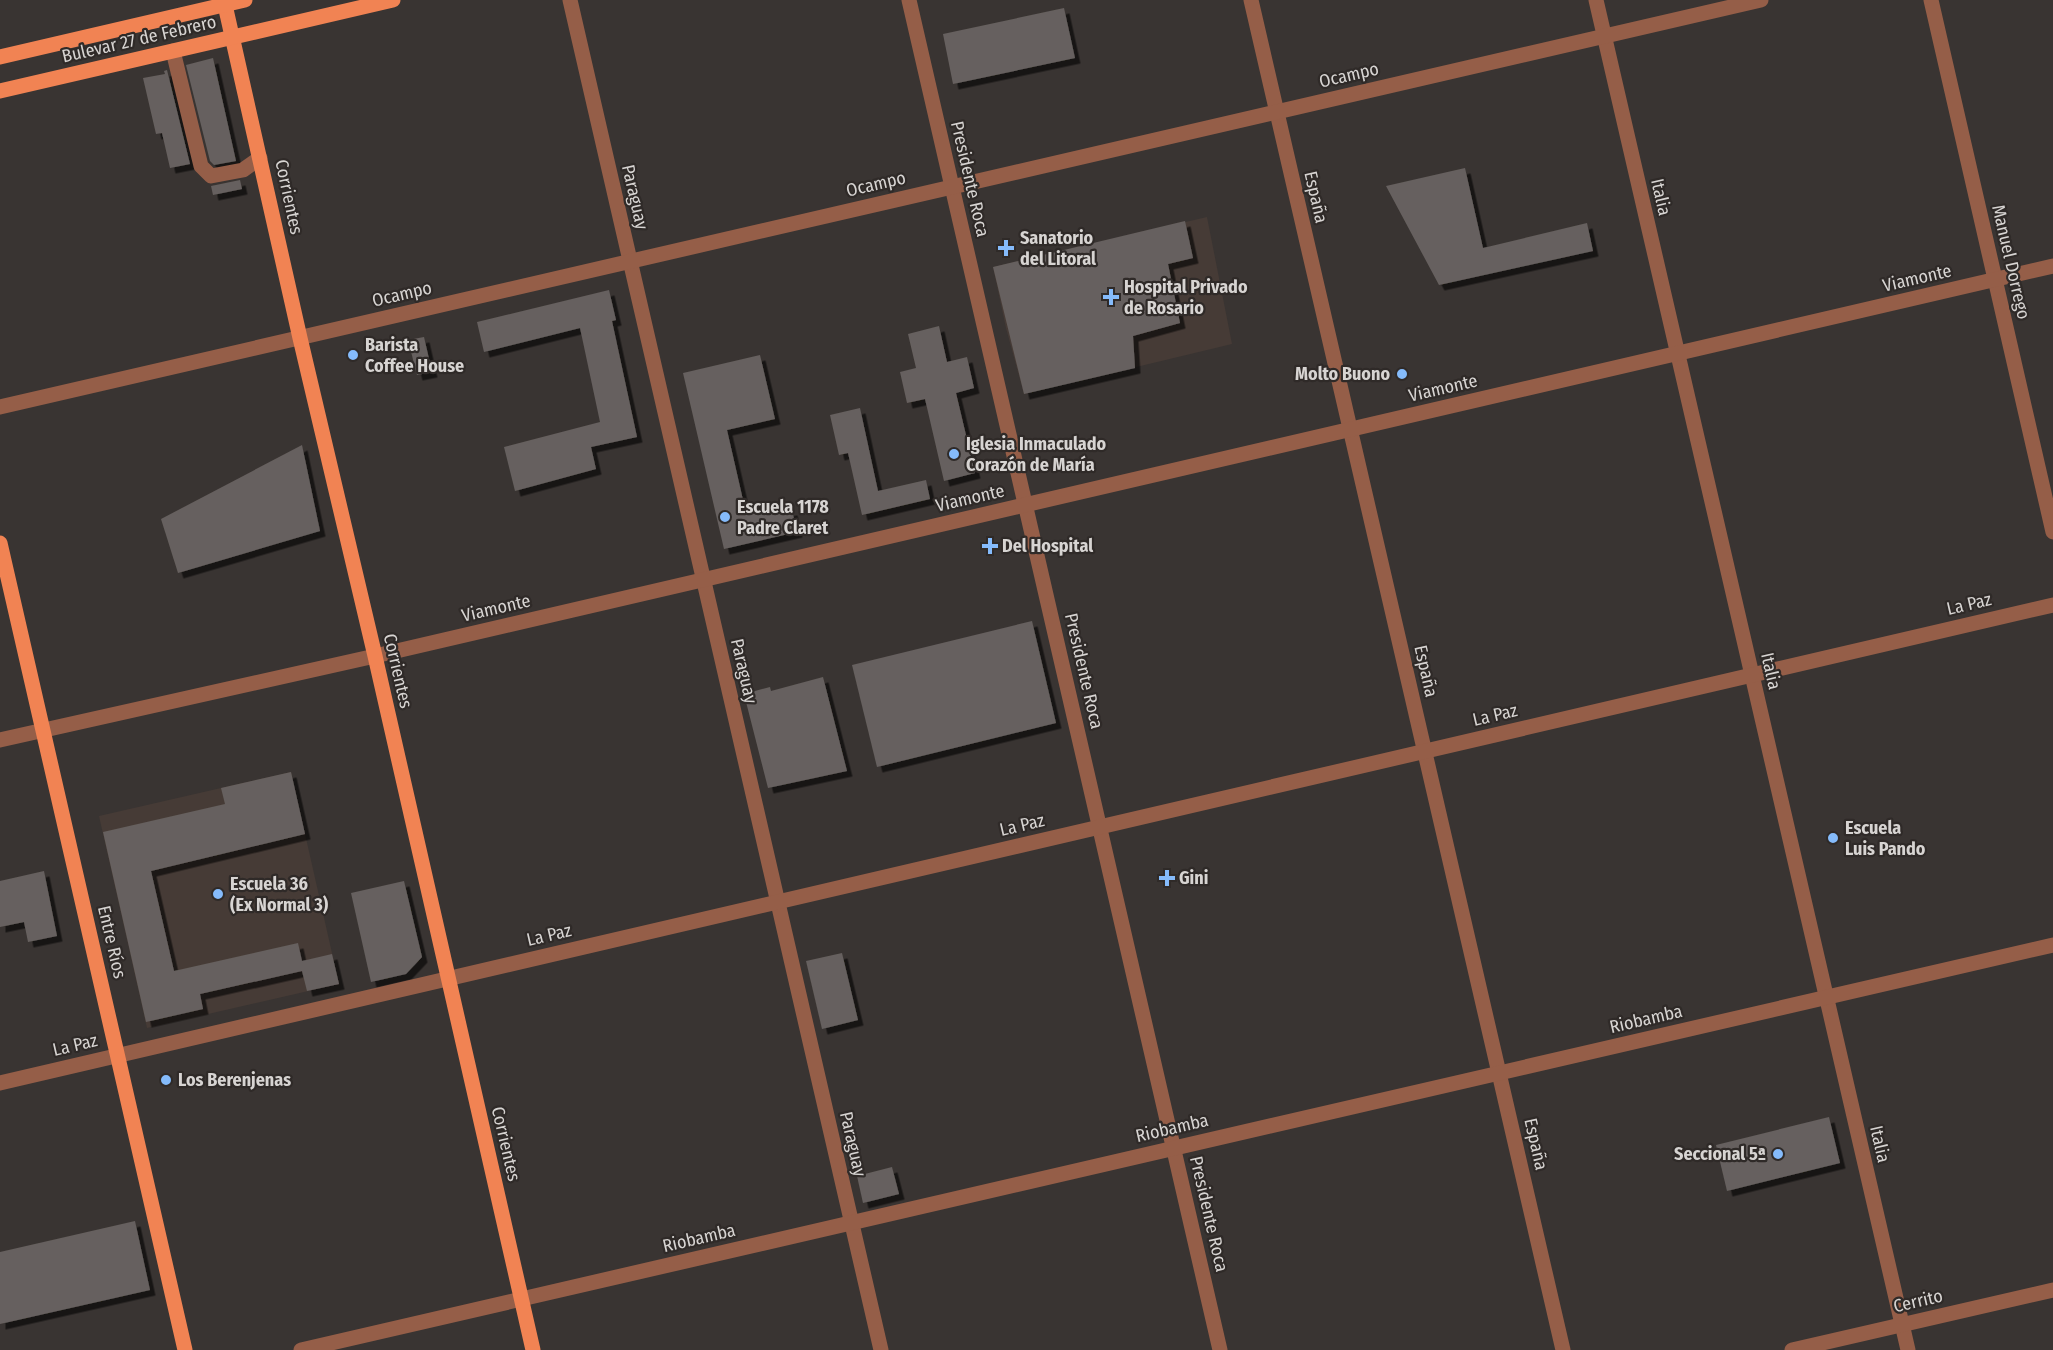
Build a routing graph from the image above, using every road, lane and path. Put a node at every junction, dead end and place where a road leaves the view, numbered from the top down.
1 (245, 0) edge
2 (393, 0) edge
3 (570, 0) edge
4 (909, 0) edge
5 (1251, 0) edge
6 (1596, 0) edge
7 (1761, 0) edge
8 (1931, 0) edge
9 (224, 2) edge
10 (1604, 36) junction
11 (233, 37) junction
12 (173, 51) junction
13 (0, 57) edge
14 (0, 91) edge
15 (1276, 112) junction
16 (260, 158) junction
17 (952, 187) junction
18 (630, 261) junction
19 (2053, 266) edge
20 (1995, 280) junction
21 (300, 338) junction
22 (1677, 353) junction
23 (0, 407) edge
24 (1350, 430) junction
25 (1025, 505) junction
26 (2053, 532) edge
27 (0, 543) edge
28 (703, 580) junction
29 (2053, 605) edge
30 (375, 656) junction
31 (1752, 675) junction
32 (43, 731) junction
33 (0, 740) edge
34 (1425, 751) junction
35 (1100, 827) junction
36 (777, 902) junction
37 (2053, 945) edge
38 (448, 978) junction
39 (1826, 997) junction
40 (118, 1055) junction
41 (1499, 1073) junction
42 (0, 1083) edge
43 (1174, 1148) junction
44 (851, 1223) junction
45 (2053, 1290) edge
46 (521, 1299) junction
47 (1902, 1325) junction
48 (185, 1350) edge
49 (301, 1350) edge
50 (533, 1350) edge
51 (881, 1350) edge
52 (1220, 1350) edge
53 (1563, 1350) edge
54 (1792, 1350) edge
55 (1908, 1350) edge

1 - 9 main road, Bulevar 27 de Febrero
2 - 11 main road, Bulevar 27 de Febrero
3 - 18 street, Paraguay
4 - 17 street, Presidente Roca
5 - 15 street, España
6 - 10 street, Italia
7 - 10 street, Ocampo
8 - 20 street, Manuel Dorrego
9 - 11 main road, Corrientes
9 - 13 main road, Bulevar 27 de Febrero
10 - 15 street, Ocampo
10 - 22 street, Italia
11 - 12 main road, Bulevar 27 de Febrero
11 - 16 main road, Corrientes
12 - 14 main road, Bulevar 27 de Febrero
12 - 16 street
15 - 17 street, Ocampo
15 - 24 street, España
16 - 21 main road, Corrientes
17 - 18 street, Ocampo
17 - 25 street, Presidente Roca
18 - 21 street, Ocampo
18 - 28 street, Paraguay
19 - 20 street, Viamonte
20 - 22 street, Viamonte
20 - 26 street, Manuel Dorrego
21 - 23 street, Ocampo
21 - 30 main road, Corrientes
22 - 24 street, Viamonte
22 - 31 street, Italia
24 - 25 street, Viamonte
24 - 34 street, España
25 - 28 street, Viamonte
25 - 35 street, Presidente Roca
27 - 32 main road, Entre Ríos
28 - 30 street, Viamonte
28 - 36 street, Paraguay
29 - 31 street, La Paz
30 - 32 street, Viamonte
30 - 38 main road, Corrientes
31 - 34 street, La Paz
31 - 39 street, Italia
32 - 33 street, Viamonte
32 - 40 main road, Entre Ríos
34 - 35 street, La Paz
34 - 41 street, España
35 - 36 street, La Paz
35 - 43 street, Presidente Roca
36 - 38 street, La Paz
36 - 44 street, Paraguay
37 - 39 street, Riobamba
38 - 40 street, La Paz
38 - 46 main road, Corrientes
39 - 41 street, Riobamba
39 - 47 street, Italia
40 - 42 street, La Paz
40 - 48 main road, Entre Ríos
41 - 43 street, Riobamba
41 - 53 street, España
43 - 44 street, Riobamba
43 - 52 street, Presidente Roca
44 - 46 street, Riobamba
44 - 51 street, Paraguay
45 - 47 street, Cerrito
46 - 49 street, Riobamba
46 - 50 main road, Corrientes
47 - 54 street, Cerrito
47 - 55 street, Italia

